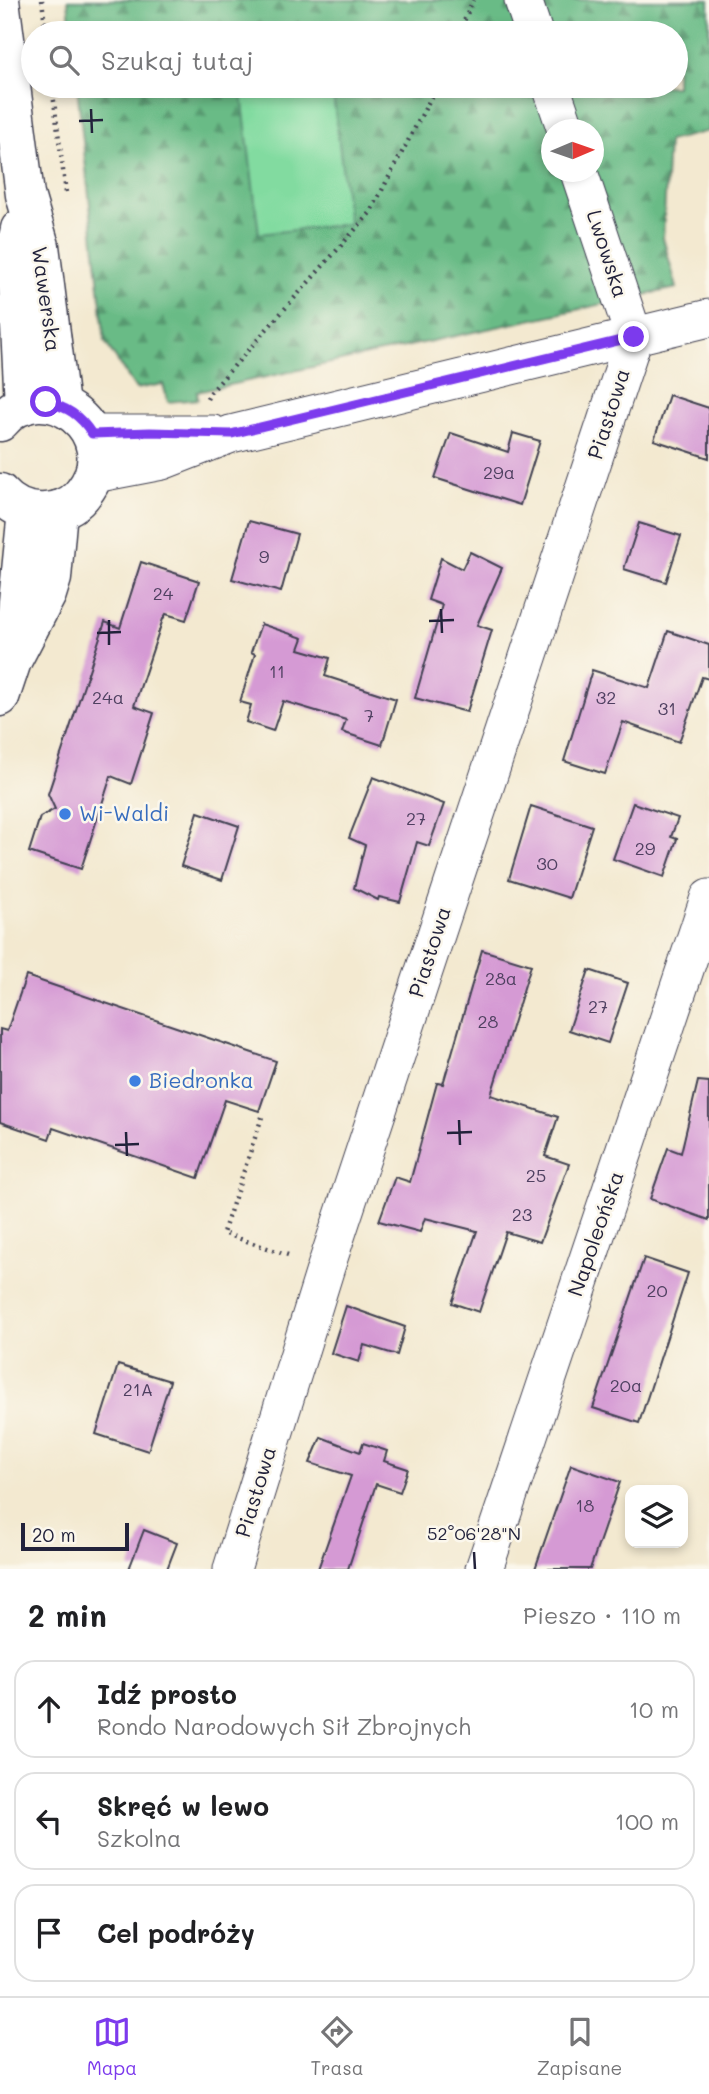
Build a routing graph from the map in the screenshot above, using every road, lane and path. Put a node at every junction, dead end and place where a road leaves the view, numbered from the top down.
1 (0, 0) edge
2 (42, 0) edge
3 (473, 0) edge
4 (523, 0) edge
5 (45, 21) edge
6 (464, 21) edge
7 (530, 21) edge
8 (431, 98) edge
9 (555, 98) edge
10 (562, 119) edge
11 (582, 182) edge
12 (709, 318) edge
13 (634, 337) junction
14 (28, 411) edge
15 (92, 434) junction
16 (231, 434) junction
17 (94, 474) junction
18 (28, 505) edge
19 (0, 696) edge
20 (709, 898) edge
21 (262, 1117) dead end
22 (326, 1267) junction
23 (232, 1569) edge
24 (484, 1569) edge

1 - 14 street, Wawerska
2 - 5 path
3 - 6 path
4 - 7 street
8 - 16 path
9 - 10 street
11 - 13 street, Lwowska
12 - 13 street
13 - 16 street
13 - 22 street, Piastowa
14 - 15 street
15 - 16 street
15 - 17 street
16 - 17 street
17 - 18 street
18 - 19 street
20 - 24 street, Napoleońska
21 - 22 path
22 - 23 street, Piastowa

